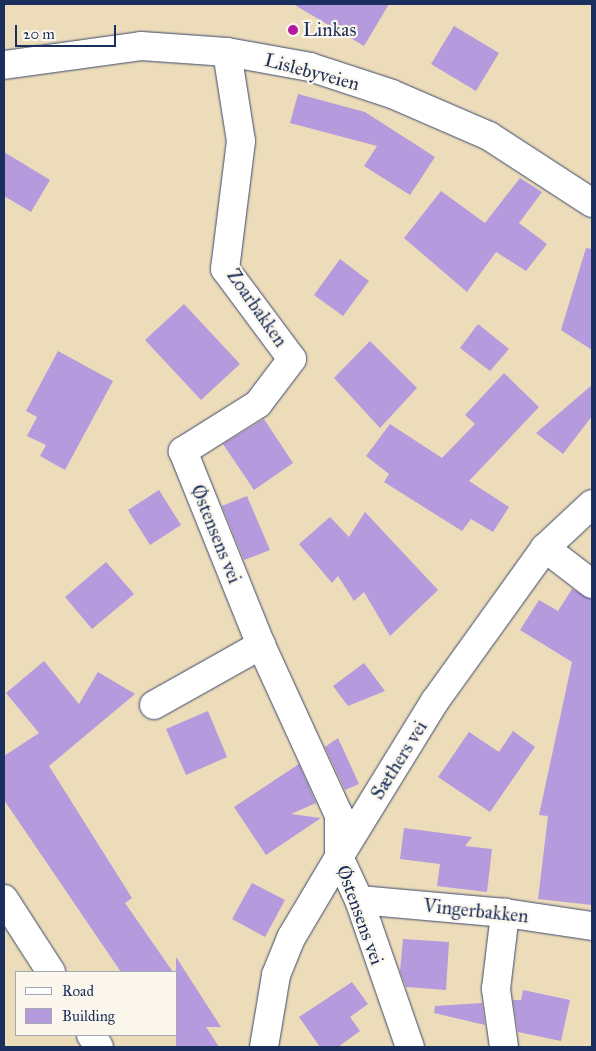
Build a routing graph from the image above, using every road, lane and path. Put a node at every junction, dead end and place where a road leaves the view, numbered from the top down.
1 (227, 52) junction
2 (4, 65) edge
3 (592, 203) edge
4 (183, 451) joint
5 (592, 504) edge
6 (545, 548) junction
7 (592, 584) edge
8 (261, 645) junction
9 (154, 705) dead end
10 (339, 857) junction
11 (4, 898) edge
12 (359, 900) junction
13 (505, 913) junction
14 (592, 926) edge
15 (50, 971) edge
16 (92, 1036) edge
17 (99, 1047) edge
18 (264, 1047) edge
19 (410, 1047) edge
20 (504, 1047) edge

1 - 2 street, Lislebyveien
1 - 3 street, Lislebyveien
1 - 4 street, Zoarbakken
4 - 8 street, Østensens vei
5 - 6 street, Sæthers vei
6 - 7 street
6 - 10 street, Sæthers vei
8 - 9 street
8 - 10 street, Østensens vei
10 - 12 street, Østensens vei
10 - 18 street, Sæthers vei
11 - 15 street
12 - 13 street, Vingerbakken
12 - 19 street, Østensens vei
13 - 14 street, Vingerbakken
13 - 20 street
16 - 17 street

